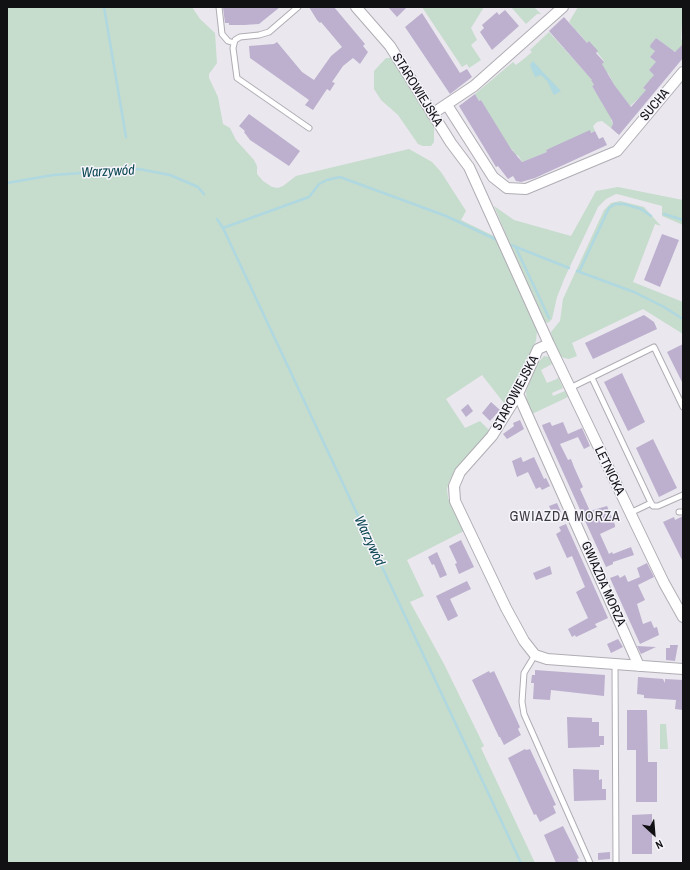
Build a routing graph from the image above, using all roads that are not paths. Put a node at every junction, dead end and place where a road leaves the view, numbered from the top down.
1 (219, 7) edge
2 (298, 7) edge
3 (356, 7) edge
4 (564, 7) edge
5 (234, 43) junction
6 (683, 72) edge
7 (447, 105) junction
8 (432, 114) junction
9 (309, 128) dead end
10 (628, 138) joint
11 (549, 344) junction
12 (592, 378) junction
13 (570, 388) junction
14 (518, 394) junction
15 (683, 407) edge
16 (683, 495) edge
17 (651, 503) junction
18 (630, 513) junction
19 (683, 617) edge
20 (535, 654) junction
21 (615, 664) junction
22 (639, 666) junction
23 (683, 669) edge
24 (590, 863) edge
25 (616, 863) edge

1 - 5 lane
2 - 5 lane
3 - 8 street, STAROWIEJSKA
4 - 7 street
5 - 9 lane
6 - 10 street, SUCHA
7 - 8 street
7 - 10 street, STAROWIEJSKA
8 - 11 street, STAROWIEJSKA
11 - 13 street, LETNICKA
11 - 14 street, STAROWIEJSKA
12 - 13 lane
12 - 15 lane
12 - 17 lane
13 - 18 street, LETNICKA
14 - 20 street, STAROWIEJSKA
14 - 22 street, GWIAZDA MORZA
16 - 17 lane
17 - 18 lane
18 - 19 street, LETNICKA
20 - 21 street
20 - 24 lane
21 - 22 street
21 - 25 lane
22 - 23 street

